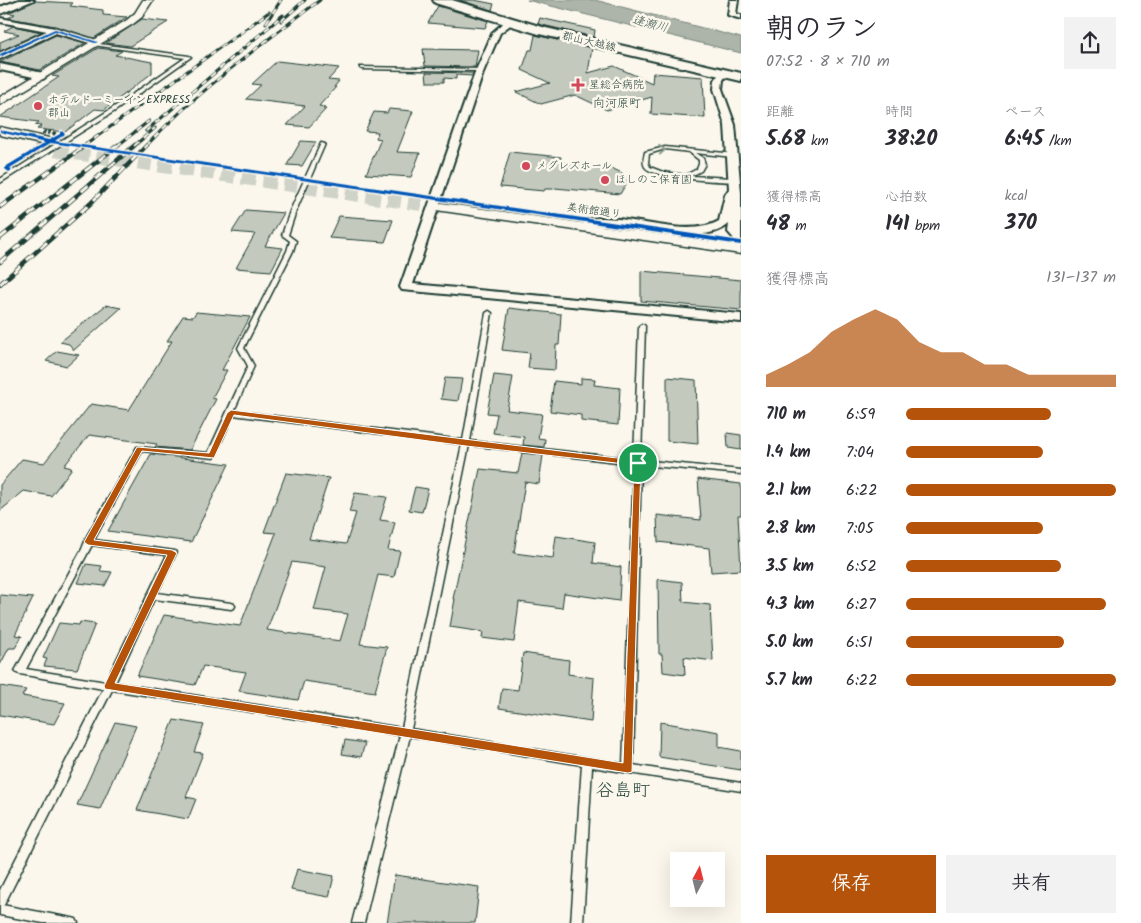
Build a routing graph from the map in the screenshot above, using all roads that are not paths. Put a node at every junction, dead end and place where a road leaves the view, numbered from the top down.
1 (29, 0) edge
2 (148, 0) edge
3 (439, 0) edge
4 (734, 0) edge
5 (0, 11) edge
6 (741, 17) edge
7 (0, 20) edge
8 (510, 22) junction
9 (55, 30) junction
10 (95, 43) junction
11 (0, 56) edge
12 (0, 66) edge
13 (362, 68) dead end
14 (480, 70) junction
15 (724, 73) junction
16 (43, 76) junction
17 (741, 77) edge
18 (0, 102) edge
19 (0, 132) edge
20 (0, 139) edge
21 (323, 144) dead end
22 (687, 150) junction
23 (733, 155) junction
24 (684, 176) junction
25 (0, 181) edge
26 (734, 184) junction
27 (588, 222) junction
28 (741, 242) edge
29 (741, 250) edge
30 (489, 313) dead end
31 (741, 318) edge
32 (642, 326) dead end
33 (231, 413) junction
34 (466, 443) junction
35 (638, 463) junction
36 (741, 472) edge
37 (88, 542) junction
38 (153, 596) junction
39 (231, 606) dead end
40 (109, 686) junction
41 (406, 732) junction
42 (587, 762) junction
43 (628, 768) junction
44 (741, 787) edge
45 (0, 901) edge
46 (0, 910) edge
47 (72, 923) edge
48 (358, 923) edge
49 (577, 923) edge

1 - 5 main road
2 - 10 street
3 - 8 main road, 郡山大越線
4 - 6 street
7 - 9 street
8 - 14 street
8 - 15 main road, 郡山大越線
9 - 10 street
9 - 11 street
10 - 16 street
10 - 25 lane
12 - 16 street
13 - 14 lane
14 - 31 street
15 - 17 main road, 郡山大越線
15 - 23 street
16 - 18 street
19 - 20 street
21 - 33 lane
22 - 23 lane
22 - 24 lane
24 -> 22 lane
23 - 26 street
24 - 26 lane
26 - 27 street
26 - 28 street
27 - 28 street, 美術館通り
27 - 29 street, 美術館通り
30 - 34 lane
32 - 35 lane
33 - 34 lane
33 - 37 lane
34 - 35 lane
34 - 41 lane
35 - 36 lane
35 - 43 lane
37 - 38 lane
37 - 40 lane
38 - 39 lane
38 - 40 lane
40 - 41 lane
40 - 45 lane
41 - 42 lane
41 - 48 lane
42 - 43 lane
42 - 49 lane
43 - 44 lane
46 - 47 lane

